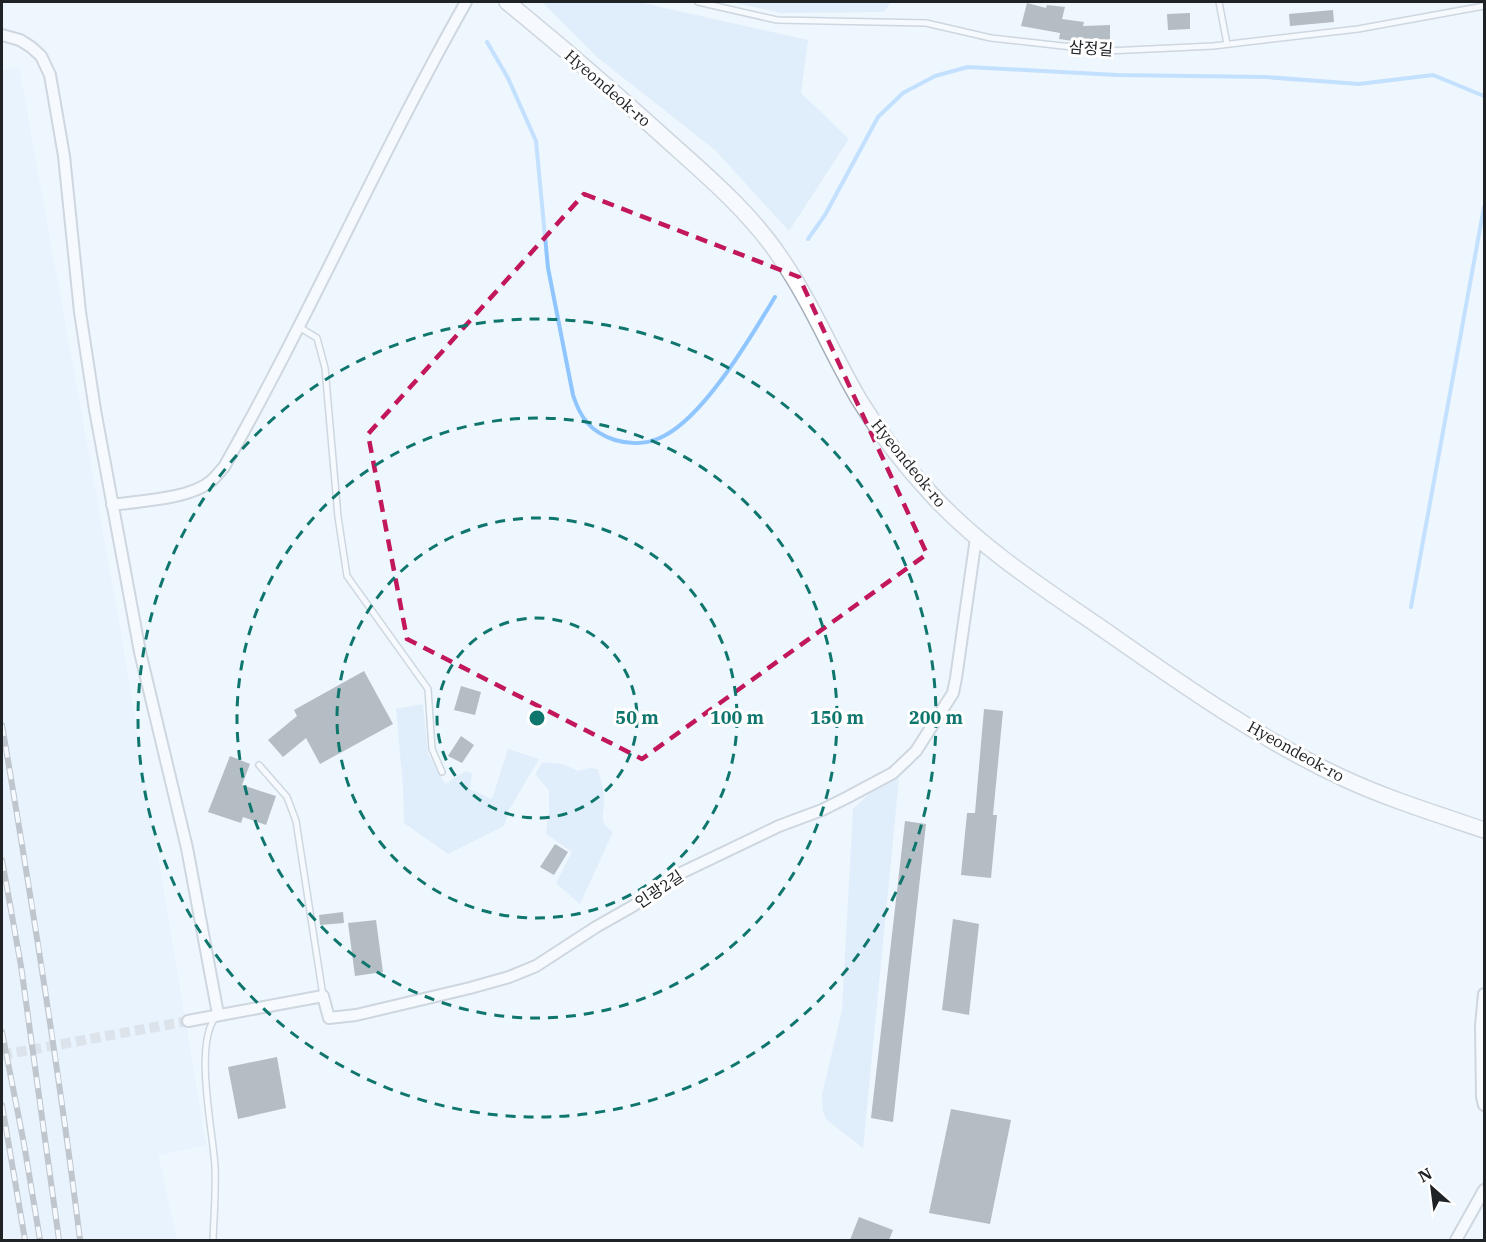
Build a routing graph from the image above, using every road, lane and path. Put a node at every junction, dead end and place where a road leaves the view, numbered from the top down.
1 (466, 2) edge
2 (507, 2) edge
3 (698, 2) edge
4 (1219, 2) edge
5 (1485, 6) edge
6 (2, 35) edge
7 (1227, 44) junction
8 (298, 326) junction
9 (112, 505) junction
10 (976, 538) junction
11 (259, 765) dead end
12 (442, 772) dead end
13 (1485, 830) edge
14 (1485, 994) edge
15 (323, 996) junction
16 (218, 1014) junction
17 (188, 1021) tunnel mouth
18 (1485, 1105) edge
19 (1485, 1190) edge
20 (213, 1240) edge
21 (1456, 1240) edge

1 - 8 street
2 - 10 main road, Hyeondeok-ro
3 - 7 lane, 삼정길
4 - 7 lane
5 - 7 lane, 삼정길
6 - 9 street
8 - 9 street
8 - 12 lane
9 - 16 street
10 - 13 main road, Hyeondeok-ro
10 - 15 street, 인광2길
11 - 15 lane
14 - 18 street
15 - 16 street
16 - 17 street
16 - 20 lane
19 - 21 street

